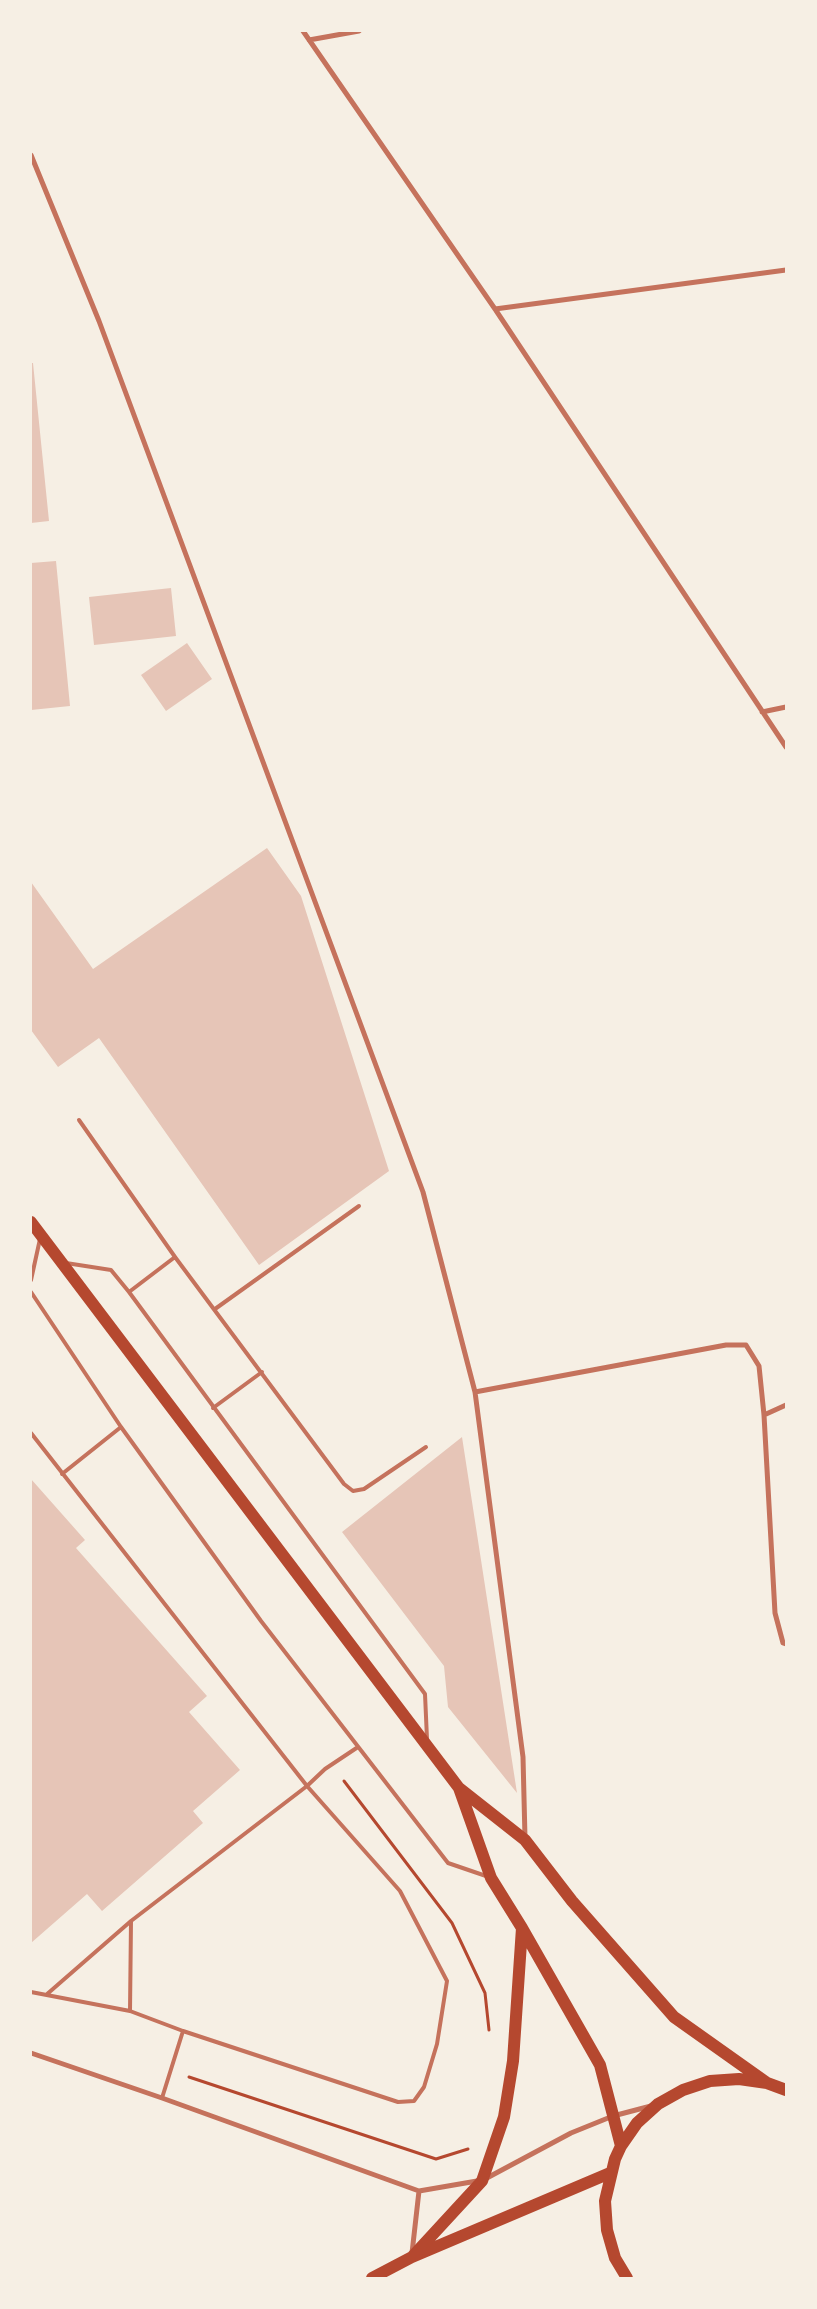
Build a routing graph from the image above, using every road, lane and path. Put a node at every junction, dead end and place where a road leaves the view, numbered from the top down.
1 (303, 31) edge
2 (359, 31) edge
3 (309, 40) junction
4 (31, 155) edge
5 (786, 270) edge
6 (495, 309) junction
7 (786, 707) edge
8 (762, 712) junction
9 (786, 746) edge
10 (79, 1120) dead end
11 (359, 1206) dead end
12 (31, 1222) edge
13 (40, 1234) junction
14 (175, 1257) junction
15 (60, 1262) junction
16 (31, 1280) edge
17 (31, 1292) edge
18 (129, 1292) junction
19 (215, 1310) junction
20 (262, 1372) junction
21 (475, 1392) junction
22 (786, 1405) edge
23 (213, 1408) junction
24 (764, 1415) junction
25 (121, 1427) junction
26 (31, 1434) edge
27 (426, 1447) dead end
28 (62, 1474) junction
29 (786, 1644) edge
30 (358, 1746) junction
31 (427, 1746) junction
32 (307, 1786) junction
33 (459, 1788) junction
34 (525, 1840) junction
35 (491, 1878) junction
36 (131, 1921) junction
37 (522, 1928) junction
38 (31, 1992) edge
39 (46, 1995) junction
40 (130, 2011) junction
41 (183, 2031) junction
42 (31, 2052) edge
43 (170, 2070) junction
44 (767, 2083) junction
45 (786, 2090) edge
46 (162, 2098) junction
47 (658, 2104) junction
48 (613, 2116) junction
49 (475, 2146) dead end
50 (620, 2146) junction
51 (610, 2173) junction
52 (482, 2180) junction
53 (419, 2191) junction
54 (412, 2257) junction
55 (372, 2278) edge
56 (627, 2278) edge

1 - 3 street
2 - 3 street
3 - 6 street
4 - 21 street
5 - 6 street
6 - 8 street
7 - 8 street
8 - 9 street
10 - 14 lane
11 - 19 lane
12 - 13 main road
13 - 15 main road
13 - 16 lane
14 - 18 lane
14 - 19 lane
15 - 18 lane
15 - 31 main road
17 - 25 lane
18 - 23 lane
19 - 20 lane
20 - 23 lane
20 - 27 lane
21 - 24 street
21 - 34 street
22 - 24 street
23 - 31 lane
24 - 29 street
25 - 28 lane
25 - 30 lane
26 - 28 lane
28 - 32 lane
30 - 32 lane
30 - 35 lane
31 - 33 main road
32 - 36 lane
32 - 41 lane
33 - 34 main road
33 - 35 main road
34 - 44 main road
35 - 37 main road
36 - 39 lane
36 - 40 lane
37 - 48 main road
37 - 52 main road
38 - 39 lane
39 - 40 lane
40 - 41 lane
41 - 43 lane
42 - 46 street
43 - 46 lane
43 - 49 path
44 - 45 main road
44 - 47 main road
46 - 53 street
47 - 48 street
47 - 50 main road
48 - 50 main road
48 - 52 street
50 - 51 main road
51 - 54 main road
51 - 56 main road
52 - 53 street
52 - 54 main road
53 - 54 street
54 - 55 main road

